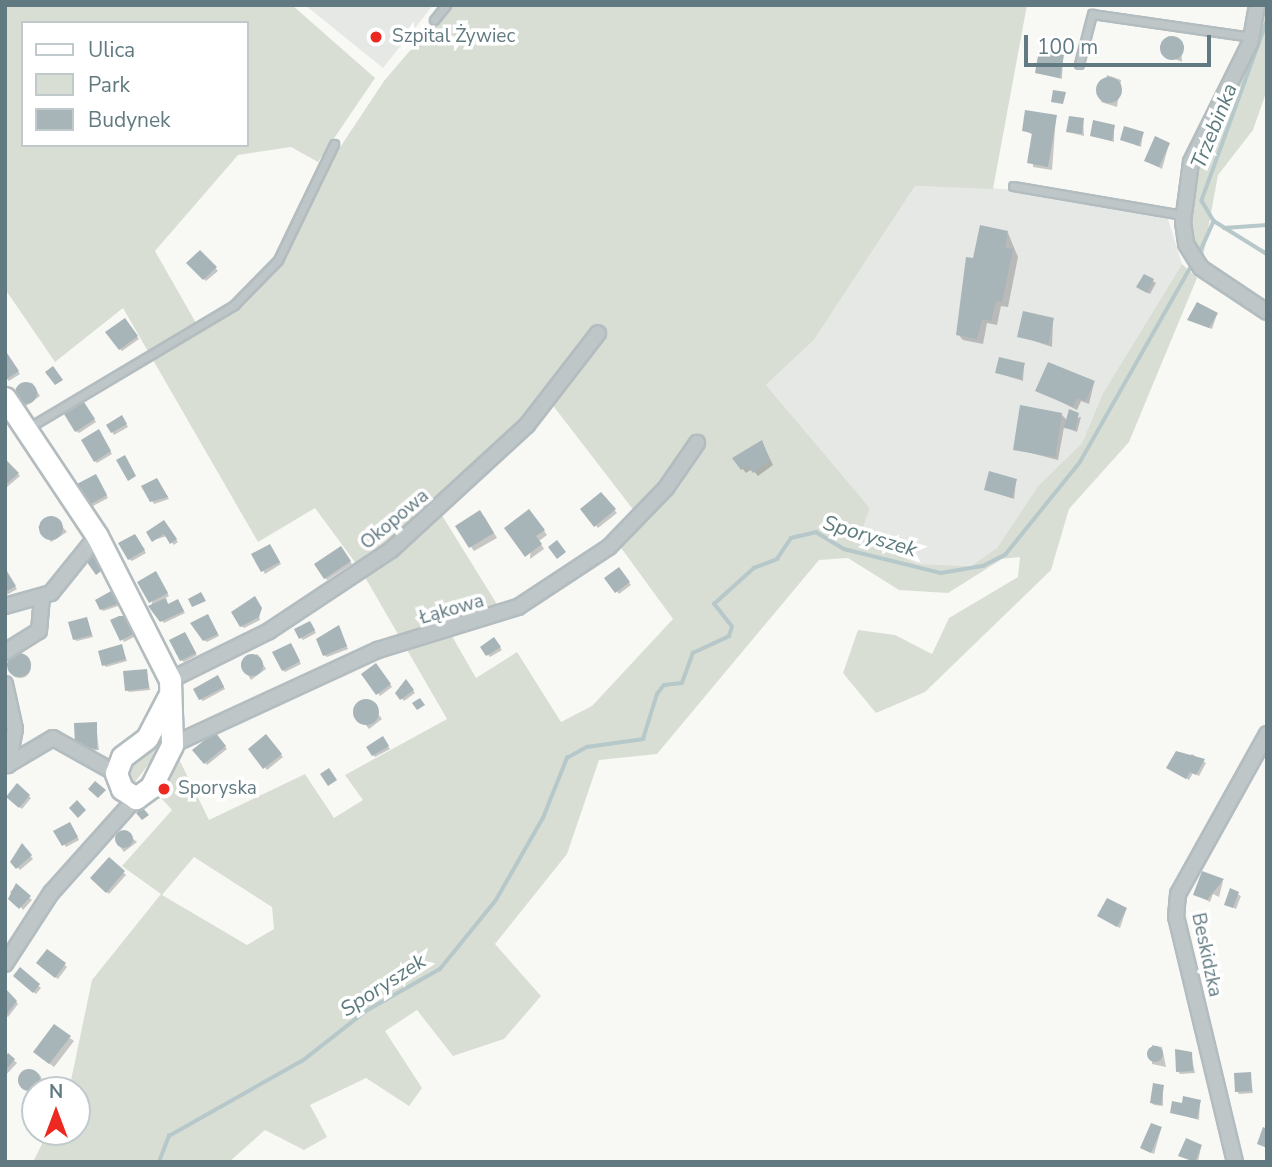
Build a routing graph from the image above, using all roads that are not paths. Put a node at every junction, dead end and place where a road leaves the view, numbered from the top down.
1 (446, 5) edge
2 (1256, 5) edge
3 (434, 20) dead end
4 (1251, 37) junction
5 (1079, 64) dead end
6 (334, 144) dead end
7 (1013, 186) dead end
8 (1184, 219) junction
9 (1267, 312) edge
10 (598, 333) dead end
11 (5, 398) edge
12 (27, 428) junction
13 (697, 443) dead end
14 (97, 536) junction
15 (42, 596) junction
16 (5, 606) edge
17 (5, 652) edge
18 (5, 684) edge
19 (170, 688) junction
20 (1267, 734) edge
21 (172, 745) junction
22 (7, 766) edge
23 (116, 774) junction
24 (136, 798) junction
25 (5, 964) edge
26 (1235, 1162) edge

1 - 3 lane
2 - 4 street
4 - 5 lane
4 - 8 street
6 - 12 lane
7 - 8 lane
8 - 9 street
10 - 19 street, Okopowa
11 - 12 street
12 - 14 street
13 - 21 street, Łąkowa
14 - 15 street
14 - 19 street
15 - 16 street
15 - 17 street
18 - 22 street
19 - 21 street
19 - 23 street
20 - 26 street, Beskidzka
21 - 24 street
22 - 23 street
23 - 24 street
24 - 25 street

